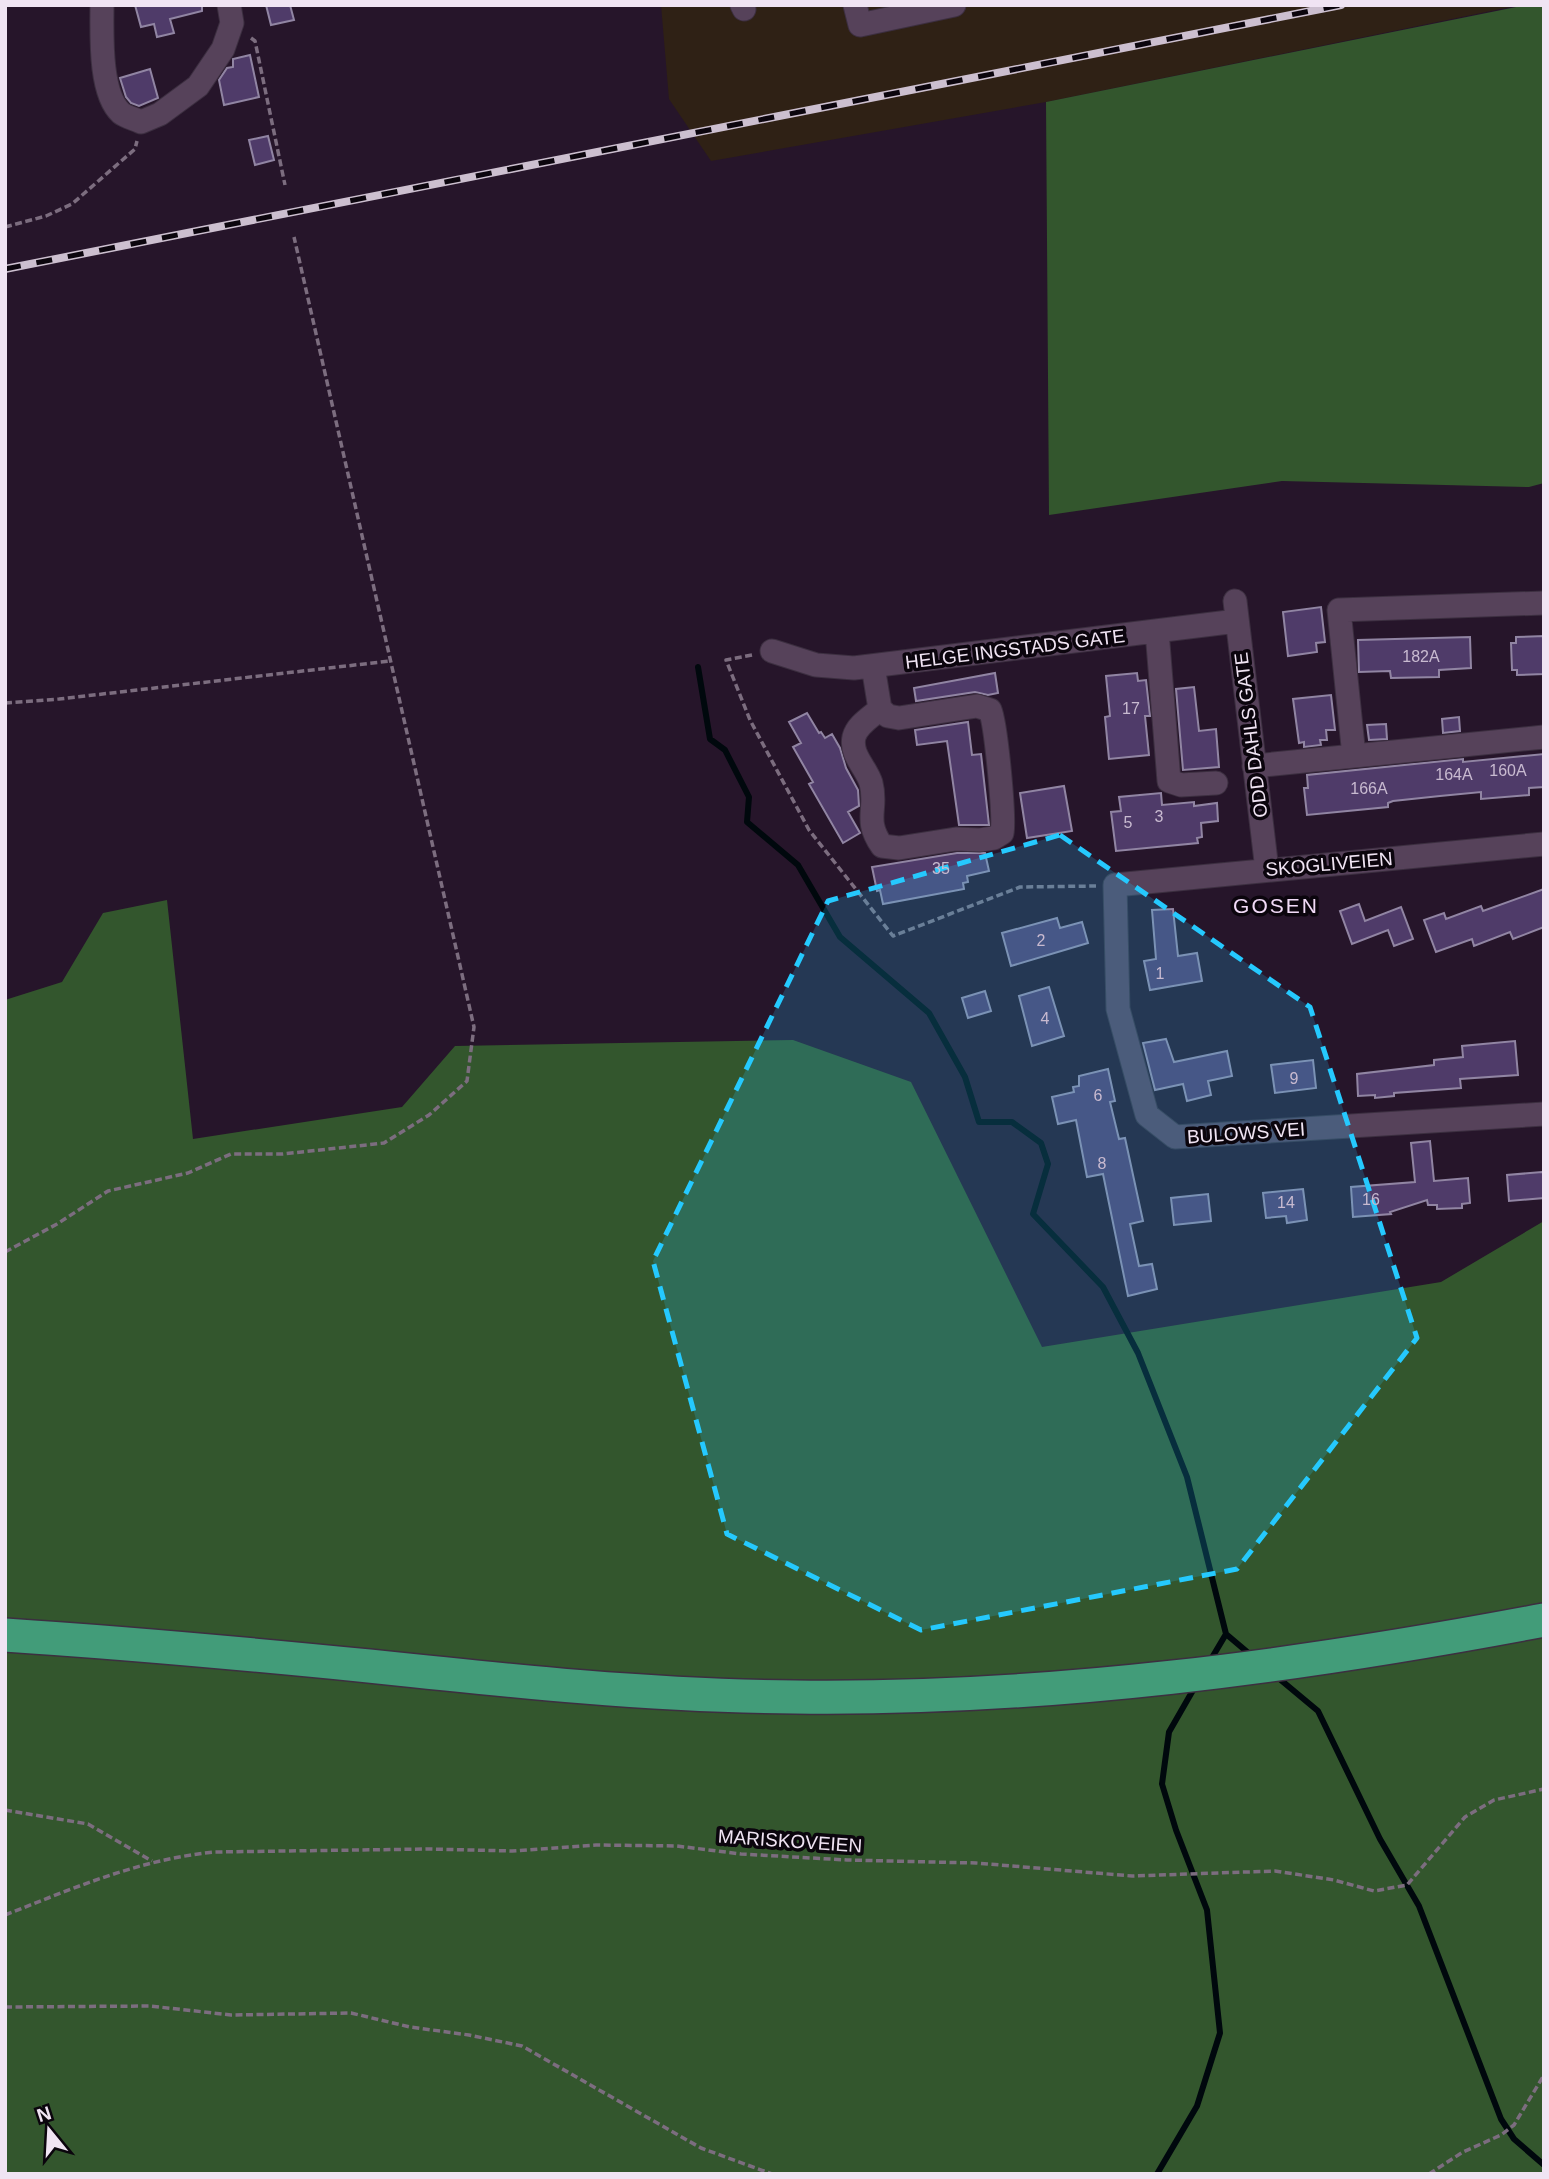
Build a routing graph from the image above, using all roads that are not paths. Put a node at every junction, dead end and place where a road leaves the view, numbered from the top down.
1 (102, 5) edge
2 (954, 5) edge
3 (231, 14) edge
4 (857, 15) edge
5 (1544, 603) edge
6 (1236, 611) joint
7 (1157, 631) junction
8 (772, 651) dead end
9 (873, 666) junction
10 (880, 709) junction
11 (1544, 737) edge
12 (1354, 756) junction
13 (1254, 766) junction
14 (1216, 783) dead end
15 (1544, 844) edge
16 (1267, 870) junction
17 (1115, 885) joint
18 (1544, 1114) edge
19 (1544, 1620) edge
20 (5, 1634) edge
21 (1544, 1636) edge
22 (5, 1651) edge

1 - 3 street
2 - 4 street
5 - 12 street
6 - 7 street, HELGE INGSTADS GATE
6 - 13 street, ODD DAHLS GATE
7 - 9 street, HELGE INGSTADS GATE
7 - 14 street
8 - 9 street, HELGE INGSTADS GATE
9 - 10 street
10 - 10 street
11 - 12 street
12 - 13 street
13 - 16 street, ODD DAHLS GATE
15 - 16 street, SKOGLIVEIEN
16 - 17 street, SKOGLIVEIEN
17 - 18 street, BULOWS VEI
19 - 20 highway
21 - 22 highway

